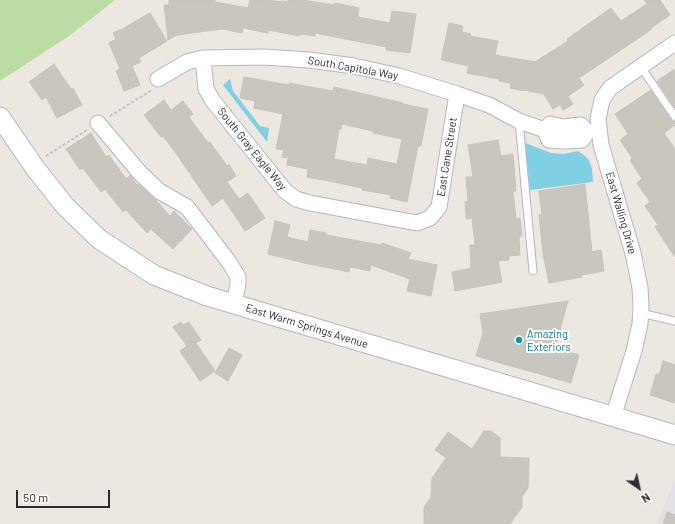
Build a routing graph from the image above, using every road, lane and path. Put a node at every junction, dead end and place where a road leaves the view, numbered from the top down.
1 (675, 43) edge
2 (203, 58) junction
3 (641, 67) junction
4 (158, 80) dead end
5 (457, 94) junction
6 (0, 117) edge
7 (675, 117) edge
8 (519, 121) junction
9 (98, 123) dead end
10 (593, 132) junction
11 (430, 218) joint
12 (532, 271) dead end
13 (234, 304) junction
14 (641, 313) junction
15 (675, 321) edge
16 (613, 417) junction
17 (675, 435) edge

1 - 3 street, East Walling Drive
2 - 4 street, South Capitola Way
2 - 5 street, South Capitola Way
2 - 11 street, South Gray Eagle Way
3 - 7 lane
3 - 10 street, East Walling Drive
5 - 8 street, South Capitola Way
5 - 11 street, East Cane Street
6 - 13 street, East Warm Springs Avenue
8 - 10 street, South Capitola Way
8 - 12 lane
9 - 13 street
10 - 14 street, East Walling Drive
13 - 16 street, East Warm Springs Avenue
14 - 15 lane
14 - 16 street, East Walling Drive
16 - 17 street, East Warm Springs Avenue

